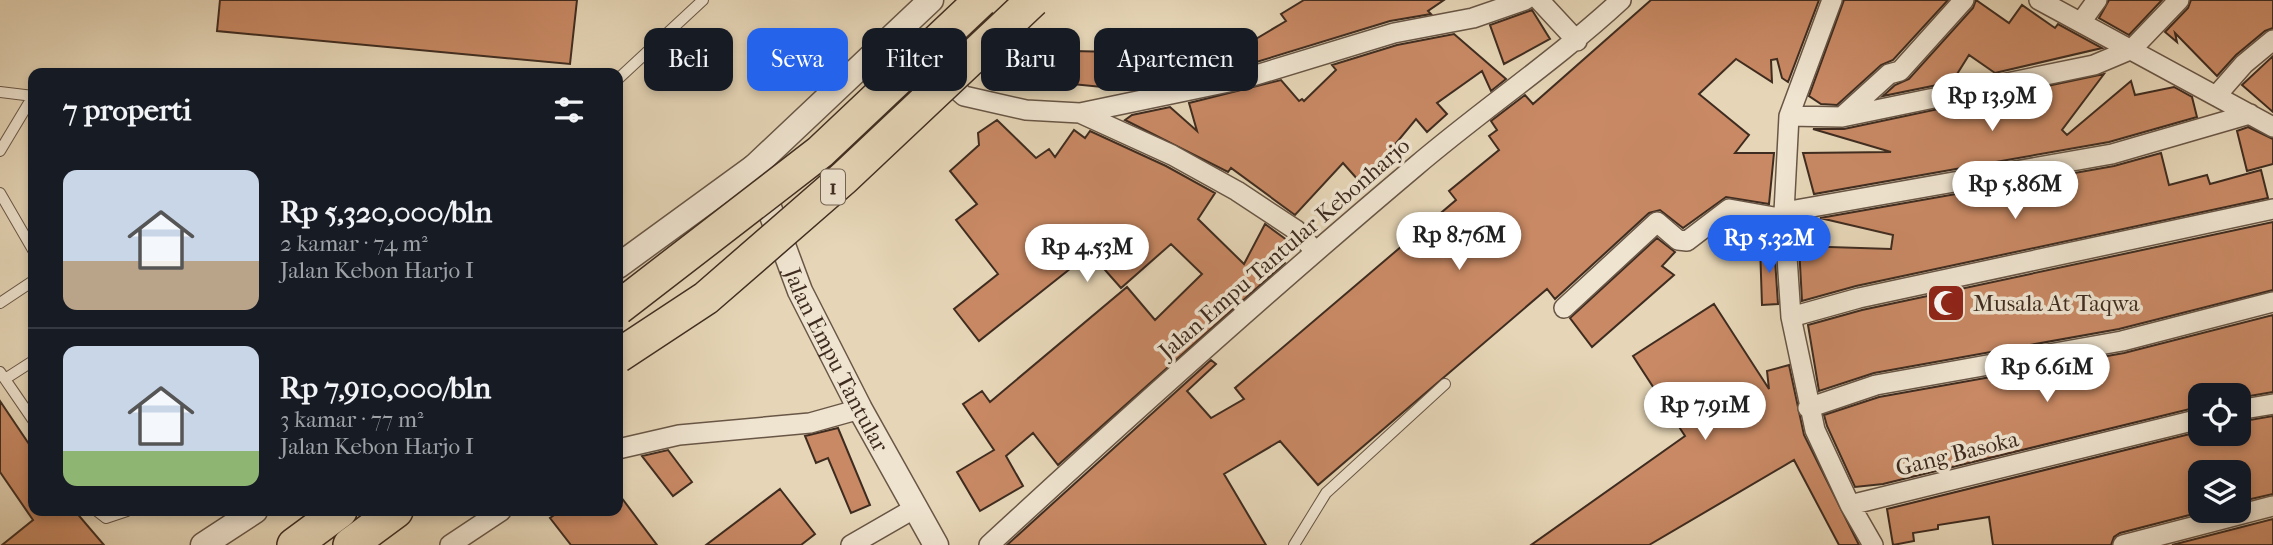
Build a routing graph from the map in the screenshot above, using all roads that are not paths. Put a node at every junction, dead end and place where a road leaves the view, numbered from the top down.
1 (703, 0) edge
2 (930, 0) edge
3 (981, 0) edge
4 (1033, 0) edge
5 (1525, 0) edge
6 (1539, 0) edge
7 (1621, 0) edge
8 (1832, 0) edge
9 (1964, 0) edge
10 (2039, 0) edge
11 (2097, 0) edge
12 (2179, 0) edge
13 (2081, 22) junction
14 (900, 28) edge
15 (2273, 40) edge
16 (1577, 41) junction
17 (2132, 50) junction
18 (862, 64) edge
19 (623, 74) edge
20 (958, 91) edge
21 (0, 92) edge
22 (28, 95) edge
23 (2216, 96) junction
24 (28, 104) edge
25 (1080, 113) junction
26 (2250, 114) junction
27 (1789, 116) junction
28 (1842, 117) junction
29 (2273, 127) edge
30 (0, 151) edge
31 (754, 167) junction
32 (0, 192) edge
33 (2273, 209) edge
34 (1784, 215) junction
35 (28, 241) edge
36 (1315, 251) junction
37 (623, 263) edge
38 (28, 284) edge
39 (2273, 302) edge
40 (0, 303) edge
41 (623, 304) edge
42 (1564, 307) dead end
43 (1791, 317) junction
44 (623, 353) edge
45 (28, 363) edge
46 (2, 376) edge
47 (1444, 384) dead end
48 (2273, 404) edge
49 (1808, 408) junction
50 (2251, 408) edge
51 (860, 409) junction
52 (28, 413) edge
53 (2188, 422) edge
54 (623, 448) edge
55 (1850, 505) junction
56 (2273, 506) edge
57 (917, 507) junction
58 (247, 516) edge
59 (333, 516) edge
60 (390, 516) edge
61 (494, 516) edge
62 (203, 545) edge
63 (294, 545) edge
64 (350, 545) edge
65 (450, 545) edge
66 (851, 545) edge
67 (936, 545) edge
68 (989, 545) edge
69 (1294, 545) edge
70 (1873, 545) edge
71 (2123, 545) edge

1 - 19 lane
2 - 14 street
3 - 41 highway, 1, bridge
4 - 44 highway, 1, bridge
5 - 25 street
6 - 16 street
7 - 16 street, Jalan Empu Tantular Kebonharjo
8 - 27 street
9 - 28 street
10 - 13 street
11 - 13 street
12 - 17 street
13 - 17 street
15 - 23 street
16 - 36 street, Jalan Empu Tantular Kebonharjo
17 - 23 street
17 - 28 street
18 - 31 street
20 - 25 street
21 - 22 lane
23 - 26 street
24 - 30 lane
25 - 36 street
26 - 29 street
26 - 34 street
27 - 28 street
27 - 34 street
31 - 37 street
31 - 51 street, Jalan Empu Tantular
32 - 35 lane
33 - 43 street
34 - 42 street
34 - 43 street
36 - 68 street, Jalan Empu Tantular Kebonharjo
38 - 40 lane
39 - 49 street
43 - 49 street
45 - 46 lane
46 - 52 lane
47 - 69 lane
48 - 50 street
49 - 55 street
51 - 54 street
51 - 57 street, Jalan Empu Tantular
53 - 55 street, Gang Basoka
55 - 70 street
56 - 71 street
57 - 66 street
57 - 67 street, Jalan Empu Tantular
58 - 62 street
59 - 63 highway
60 - 64 highway
61 - 65 street

